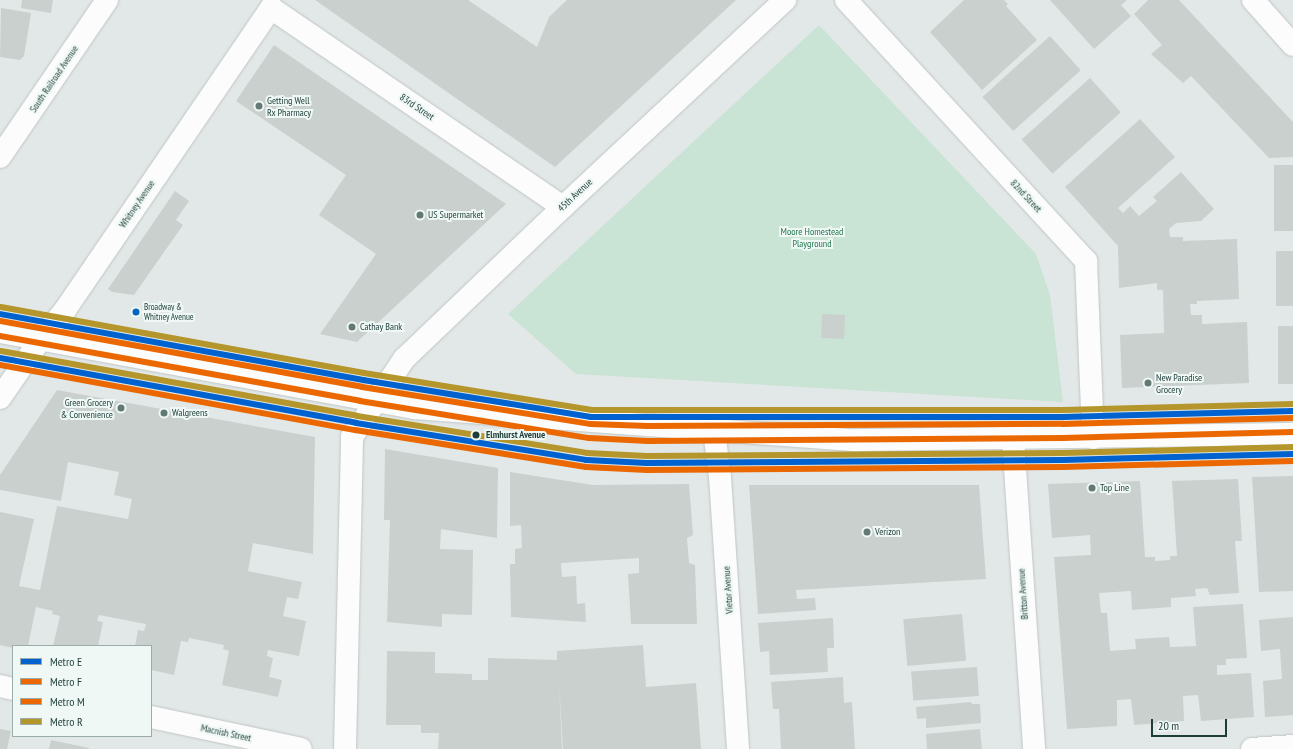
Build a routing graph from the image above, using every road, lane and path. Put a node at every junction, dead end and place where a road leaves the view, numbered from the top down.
1 (108, 0) edge
2 (785, 0) edge
3 (846, 0) edge
4 (1253, 0) edge
5 (271, 8) joint
6 (1293, 45) edge
7 (0, 157) edge
8 (563, 206) junction
9 (0, 332) edge
10 (40, 340) junction
11 (0, 398) edge
12 (376, 400) junction
13 (714, 431) junction
14 (1293, 434) edge
15 (1093, 438) junction
16 (1013, 439) junction
17 (0, 686) edge
18 (12, 689) edge
19 (152, 718) edge
20 (1293, 746) edge
21 (301, 749) edge
22 (345, 749) edge
23 (738, 749) edge
24 (1034, 749) edge
25 (1252, 749) edge

1 - 7 street, South Railroad Avenue
2 - 8 street, 45th Avenue
3 - 15 street, 82nd Street
4 - 6 street
5 - 8 street, 83rd Street
5 - 10 street, Whitney Avenue
8 - 12 street, 45th Avenue
9 - 10 street
10 - 11 street, Whitney Avenue
10 - 12 street
12 - 13 street
12 - 22 street
13 - 16 street
13 - 23 street, Vietor Avenue
14 - 15 street
15 - 16 street
16 - 24 street, Britton Avenue
17 - 18 street
19 - 21 street, Macnish Street
20 - 25 street

